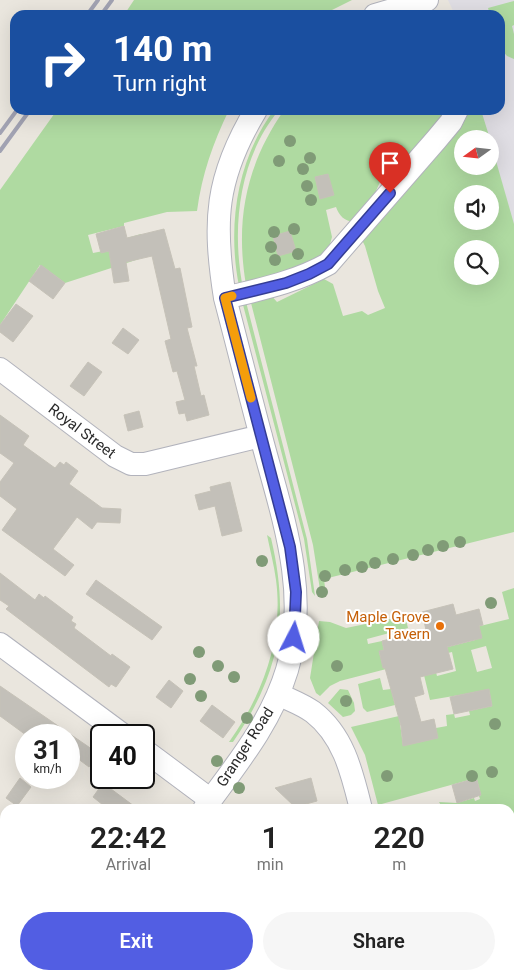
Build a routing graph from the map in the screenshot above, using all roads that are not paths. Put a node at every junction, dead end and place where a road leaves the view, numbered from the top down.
1 (429, 0) edge
2 (393, 10) edge
3 (454, 115) edge
4 (250, 119) edge
5 (225, 298) junction
6 (0, 369) edge
7 (261, 436) junction
8 (0, 644) edge
9 (278, 694) junction
10 (108, 724) edge
11 (155, 759) edge
12 (207, 804) edge
13 (360, 804) edge

1 - 2 street
3 - 5 street
4 - 5 street, Granger Road
5 - 7 street, Granger Road
6 - 7 street, Royal Street
7 - 9 street, Granger Road
8 - 10 street
9 - 12 street, Granger Road
9 - 13 street
11 - 12 street

